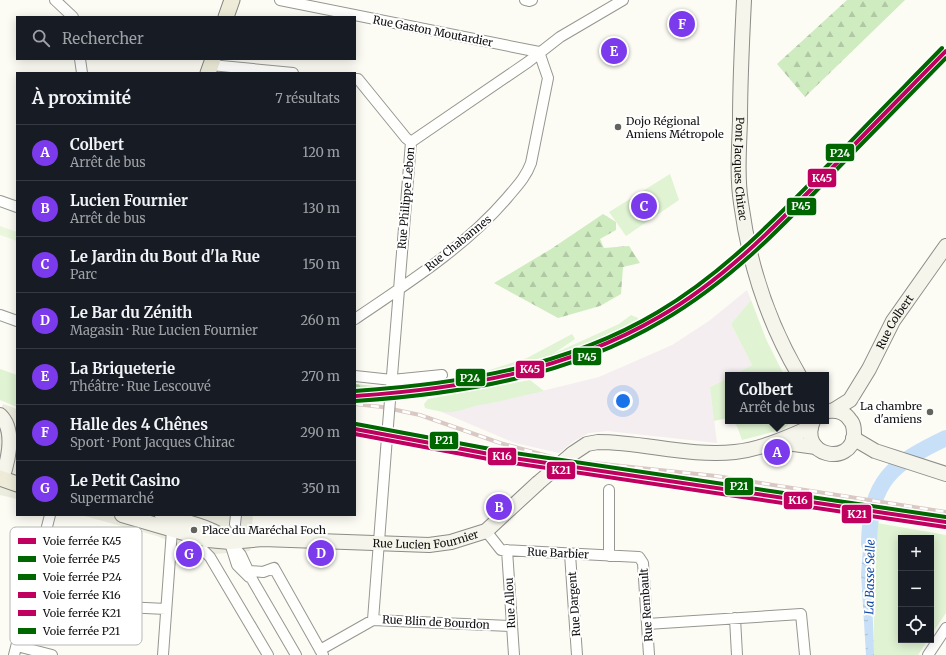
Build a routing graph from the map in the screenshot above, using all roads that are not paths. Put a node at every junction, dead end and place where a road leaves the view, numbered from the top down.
1 (55, 0) edge
2 (232, 0) edge
3 (280, 0) edge
4 (525, 0) edge
5 (532, 0) edge
6 (623, 0) edge
7 (744, 0) edge
8 (72, 16) edge
9 (226, 16) edge
10 (539, 52) junction
11 (80, 60) edge
12 (211, 66) edge
13 (82, 72) edge
14 (281, 72) edge
15 (356, 79) edge
16 (411, 142) junction
17 (0, 201) edge
18 (16, 207) edge
19 (946, 246) edge
20 (398, 290) junction
21 (0, 315) edge
22 (356, 318) edge
23 (16, 321) edge
24 (797, 372) edge
25 (442, 375) dead end
26 (356, 376) edge
27 (391, 384) junction
28 (850, 400) junction
29 (830, 411) edge
30 (0, 415) edge
31 (851, 420) junction
32 (812, 424) edge
33 (853, 438) junction
34 (777, 442) junction
35 (816, 447) junction
36 (946, 474) edge
37 (4, 476) edge
38 (16, 483) edge
39 (609, 490) dead end
40 (50, 516) edge
41 (125, 516) edge
42 (165, 516) edge
43 (47, 527) edge
44 (172, 530) junction
45 (486, 531) junction
46 (230, 542) junction
47 (378, 545) junction
48 (507, 550) junction
49 (204, 551) dead end
50 (570, 554) junction
51 (609, 556) junction
52 (639, 557) joint
53 (250, 571) junction
54 (253, 581) junction
55 (142, 608) edge
56 (166, 609) junction
57 (735, 618) junction
58 (372, 620) junction
59 (647, 624) junction
60 (512, 626) junction
61 (946, 628) edge
62 (16, 650) edge
63 (321, 653) edge
64 (52, 655) edge
65 (163, 655) edge
66 (268, 655) edge
67 (296, 655) edge
68 (514, 655) edge
69 (577, 655) edge
70 (649, 655) edge
71 (737, 655) edge
72 (805, 655) edge
73 (928, 655) edge

1 - 8 street
2 - 9 main road
3 - 10 street, Rue Gaston Moutardier
4 - 5 street
6 - 10 street, Rue Philippe Lebon
7 - 24 main road, Pont Jacques Chirac
10 - 16 street, Rue Philippe Lebon
10 - 20 street, Rue Chabannes
11 - 13 street
12 - 14 street
15 - 16 street
16 - 20 street, Rue Philippe Lebon
17 - 18 street
19 - 28 main road, Rue Colbert
20 - 22 street, Rue Chabannes
20 - 27 street, Rue Philippe Lebon
21 - 23 street
25 - 27 street
26 - 27 street
27 - 47 street, Rue Philippe Lebon, bridge
28 - 29 main road, Rue Colbert
28 - 31 main road
29 - 31 main road
30 - 37 main road
31 - 33 main road
32 - 34 main road, Rue Lucien Fournier
32 - 35 main road
33 - 35 main road, Rue Lucien Fournier
33 - 36 main road
34 - 35 main road, Rue Lucien Fournier
34 - 45 main road, Rue Lucien Fournier, bridge
37 - 38 main road
39 - 51 street
40 - 43 street
41 - 44 main road, Rue Lucien Fournier
42 - 46 main road
44 - 46 main road, Rue Lucien Fournier
44 - 56 street
45 - 47 main road, Rue Lucien Fournier
45 - 48 street
46 - 47 main road, Rue Lucien Fournier
46 - 53 street
46 - 54 street
47 - 58 street, Rue Philippe Lebon
48 - 50 street, Rue Barbier
48 - 60 street, Rue Allou
49 - 66 street
50 - 51 street, Rue Barbier
50 - 69 street, Rue Dargent
51 - 52 street, Rue Barbier
52 - 59 street, Rue Rembault
53 - 54 street
53 - 63 street
54 - 67 street
55 - 56 street
56 - 65 street
57 - 59 street
57 - 71 street
57 - 72 street
58 - 60 street, Rue Blin de Bourdon
58 - 63 street, Rue Blin de Bourdon
59 - 70 street, Rue Rembault
60 - 68 street, Rue Allou
61 - 73 street
62 - 64 street

